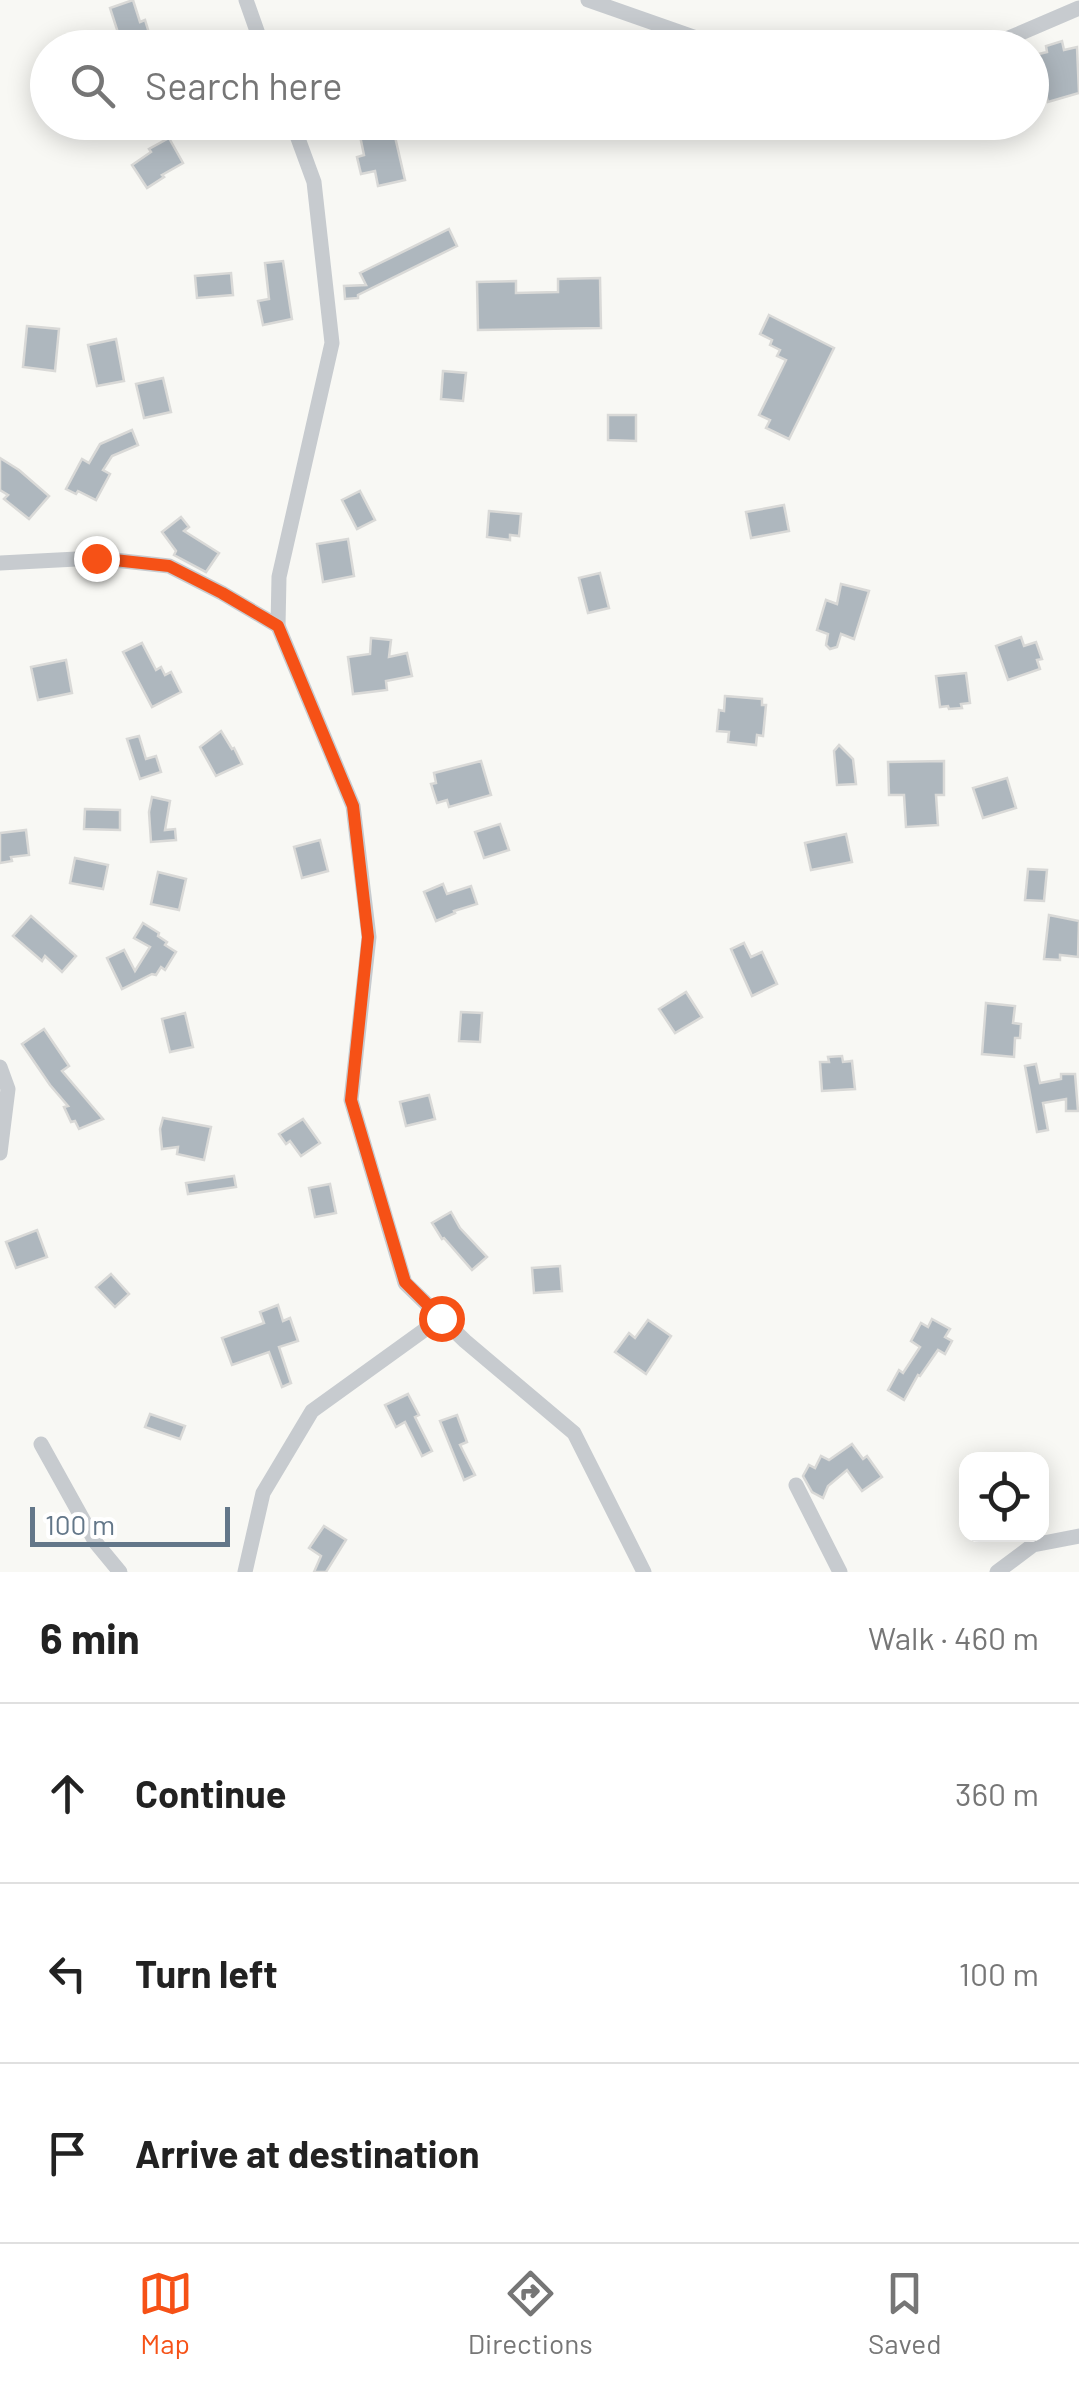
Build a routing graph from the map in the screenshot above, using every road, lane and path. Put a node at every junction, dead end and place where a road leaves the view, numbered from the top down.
1 (246, 0) edge
2 (588, 0) edge
3 (1079, 8) edge
4 (257, 30) edge
5 (674, 30) edge
6 (1028, 30) edge
7 (299, 140) edge
8 (0, 563) edge
9 (278, 626) junction
10 (0, 1067) edge
11 (0, 1153) edge
12 (441, 1318) junction
13 (41, 1444) dead end
14 (796, 1484) dead end
15 (1079, 1536) edge
16 (120, 1572) edge
17 (245, 1572) edge
18 (644, 1572) edge
19 (840, 1572) edge
20 (996, 1572) edge

1 - 4 street
2 - 5 street
3 - 6 street
7 - 9 street
8 - 9 street
9 - 12 street
10 - 11 street
12 - 17 street
12 - 18 street
13 - 16 street
14 - 19 street
15 - 20 street

